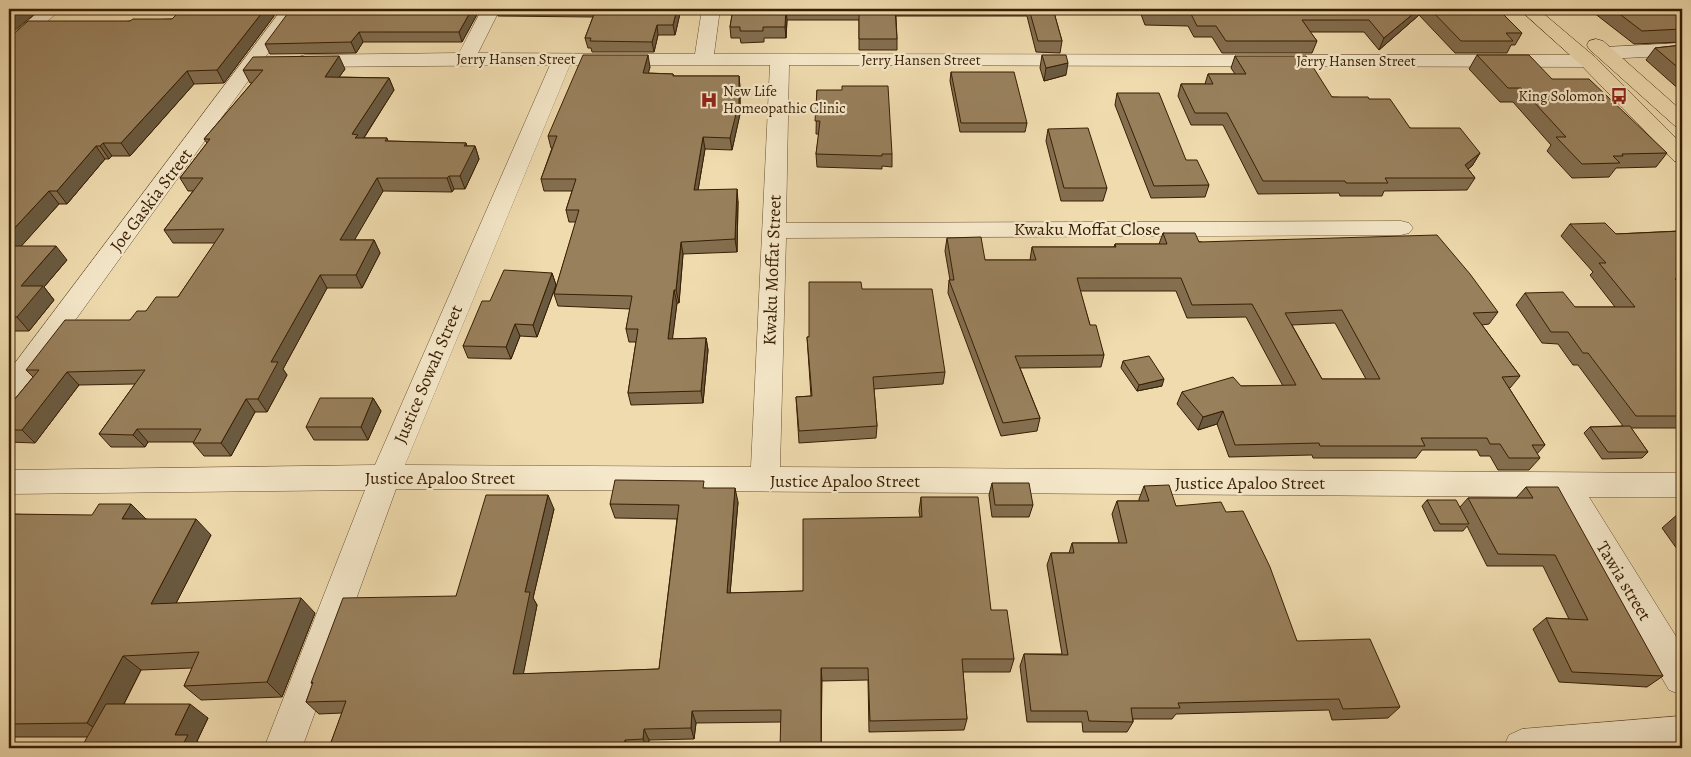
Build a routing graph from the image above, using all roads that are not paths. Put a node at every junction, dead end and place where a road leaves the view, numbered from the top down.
1 (52, 9) edge
2 (291, 9) edge
3 (492, 9) edge
4 (711, 9) edge
5 (1528, 9) edge
6 (1551, 9) edge
7 (9, 46) edge
8 (1682, 49) edge
9 (1597, 57) junction
10 (466, 58) junction
11 (704, 59) junction
12 (562, 60) junction
13 (780, 60) junction
14 (270, 61) junction
15 (1682, 122) edge
16 (1682, 156) edge
17 (1401, 228) dead end
18 (773, 231) junction
19 (9, 391) edge
20 (384, 477) junction
21 (765, 480) junction
22 (9, 482) edge
23 (1565, 485) junction
24 (1682, 485) edge
25 (1682, 678) edge
26 (1682, 734) edge
27 (283, 748) edge
28 (1522, 748) edge

1 - 7 street
2 - 14 street, Joe Gaskia Street
3 - 10 street
4 - 11 street
5 - 9 main road
6 - 9 main road
8 - 9 street, Jerry Hansen Street
9 - 13 street, Jerry Hansen Street
9 - 15 main road
9 - 16 main road
10 - 12 street, Jerry Hansen Street
10 - 14 street, Jerry Hansen Street
11 - 12 street, Jerry Hansen Street
11 - 13 street, Jerry Hansen Street
12 - 20 street, Justice Sowah Street
13 - 18 street, Kwaku Moffat Street
14 - 19 street, Joe Gaskia Street
17 - 18 street, Kwaku Moffat Close
18 - 21 street, Kwaku Moffat Street
20 - 21 street, Justice Apaloo Street
20 - 22 street, Justice Apaloo Street
20 - 27 street, Justice Sowah Street
21 - 23 street, Justice Apaloo Street
23 - 24 street, Justice Apaloo Street
23 - 25 street, Tawia street
26 - 28 street

